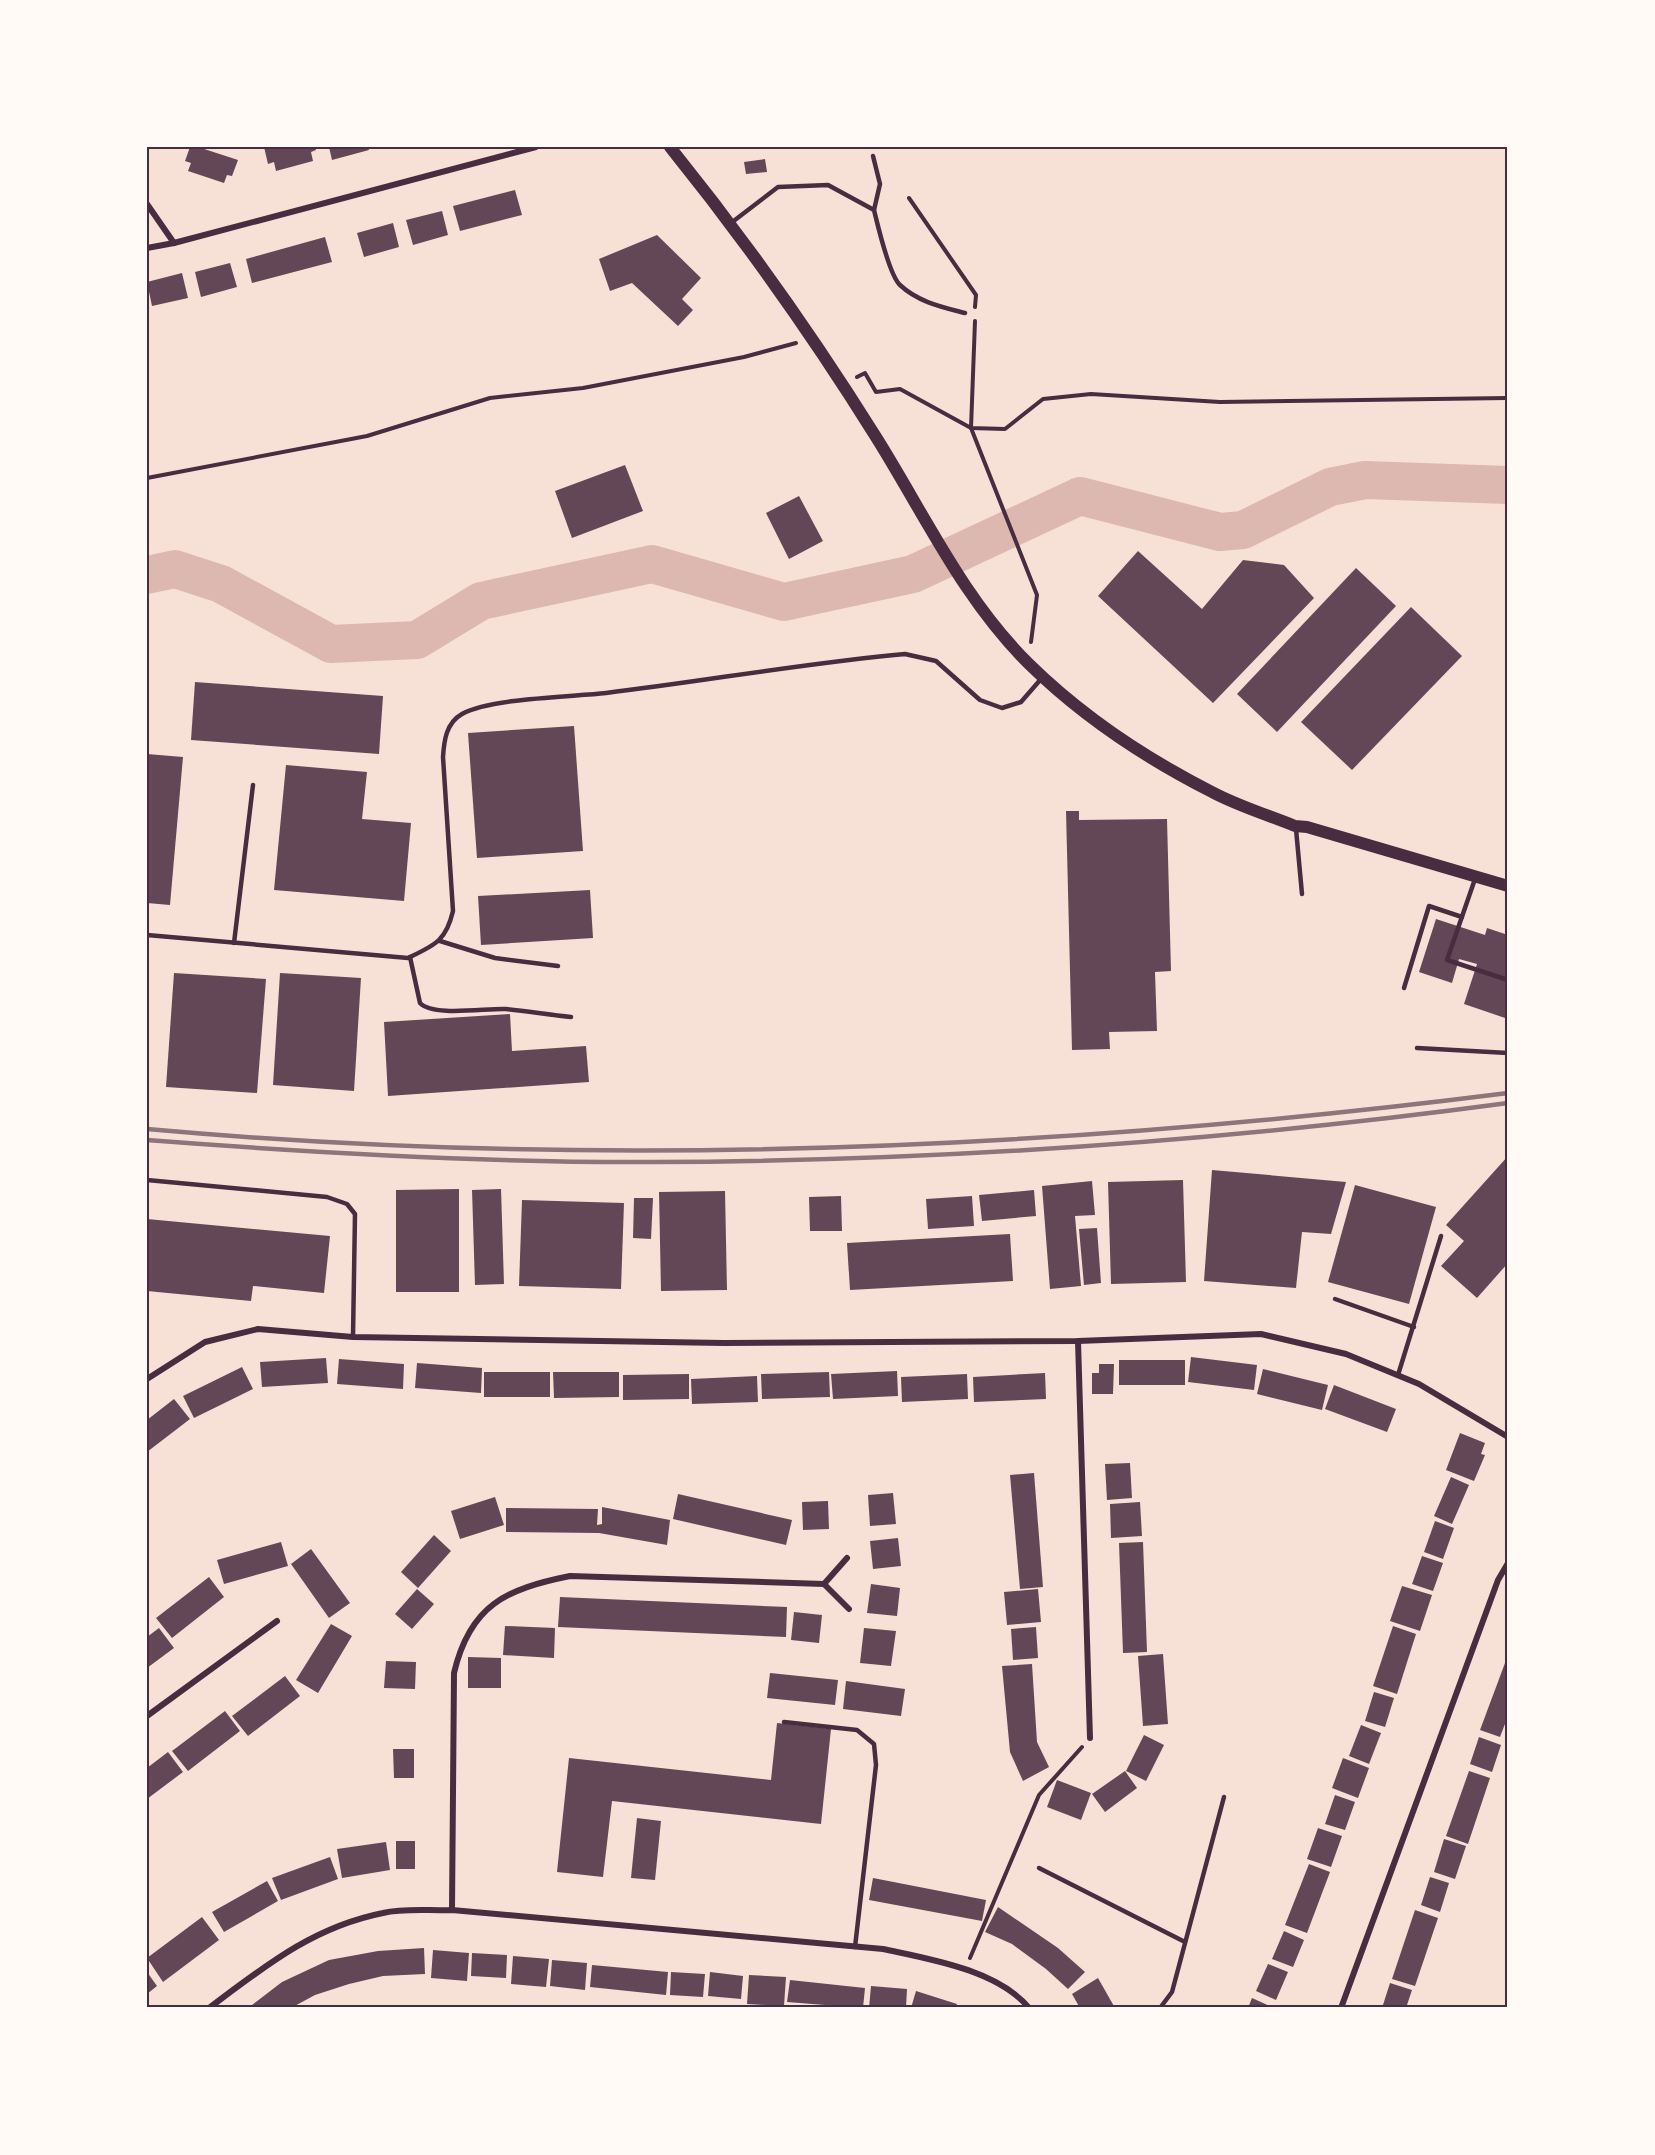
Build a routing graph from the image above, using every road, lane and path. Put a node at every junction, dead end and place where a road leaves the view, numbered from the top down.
1 (536, 147) edge
2 (670, 147) edge
3 (873, 156) dead end
4 (909, 198) dead end
5 (147, 204) edge
6 (874, 210) junction
7 (731, 223) junction
8 (174, 243) junction
9 (147, 248) edge
10 (964, 313) dead end
11 (800, 351) dead end
12 (843, 385) junction
13 (1508, 398) edge
14 (971, 428) junction
15 (147, 478) edge
16 (1029, 664) junction
17 (1043, 677) junction
18 (253, 785) dead end
19 (1295, 826) junction
20 (1476, 876) junction
21 (1508, 886) edge
22 (1302, 894) dead end
23 (1462, 917) junction
24 (147, 935) edge
25 (440, 941) junction
26 (234, 942) junction
27 (410, 957) junction
28 (558, 966) dead end
29 (1508, 980) edge
30 (1404, 988) dead end
31 (571, 1017) dead end
32 (1417, 1048) dead end
33 (1508, 1053) edge
34 (147, 1180) edge
35 (1441, 1236) dead end
36 (1335, 1299) dead end
37 (1414, 1327) junction
38 (353, 1337) junction
39 (1078, 1341) junction
40 (1398, 1375) junction
41 (147, 1379) edge
42 (1508, 1437) edge
43 (847, 1558) dead end
44 (1508, 1563) edge
45 (824, 1584) junction
46 (849, 1609) dead end
47 (277, 1621) dead end
48 (147, 1716) edge
49 (784, 1722) dead end
50 (1090, 1738) joint
51 (1224, 1797) dead end
52 (1039, 1868) dead end
53 (452, 1910) junction
54 (1185, 1942) junction
55 (855, 1947) junction
56 (965, 1970) junction
57 (209, 2008) edge
58 (1029, 2008) edge
59 (1160, 2008) edge
60 (1341, 2008) edge

1 - 8 street
2 - 7 main road
3 - 6 lane
4 - 14 path
5 - 8 street
6 - 7 lane
6 - 10 lane
7 - 12 main road
8 - 9 street
11 - 15 path
12 - 14 path
12 - 16 main road
13 - 14 path
14 - 16 path
16 - 17 main road
17 - 19 main road
17 - 25 lane
18 - 26 lane
19 - 20 main road
19 - 22 lane
20 - 21 main road
20 - 23 lane
23 - 29 lane
23 - 30 lane
24 - 26 lane
25 - 27 lane
25 - 28 lane
26 - 27 lane
27 - 31 lane
32 - 33 lane
34 - 38 lane
35 - 37 lane
36 - 37 lane
37 - 40 lane
38 - 39 street
38 - 41 street
39 - 40 street
39 - 50 street
40 - 42 street
43 - 45 street
44 - 60 street
45 - 46 street
45 - 53 street
47 - 48 street
49 - 55 lane
50 - 56 path
51 - 54 lane
52 - 54 lane
53 - 55 street
53 - 57 street
54 - 59 lane
55 - 56 street
56 - 58 street

